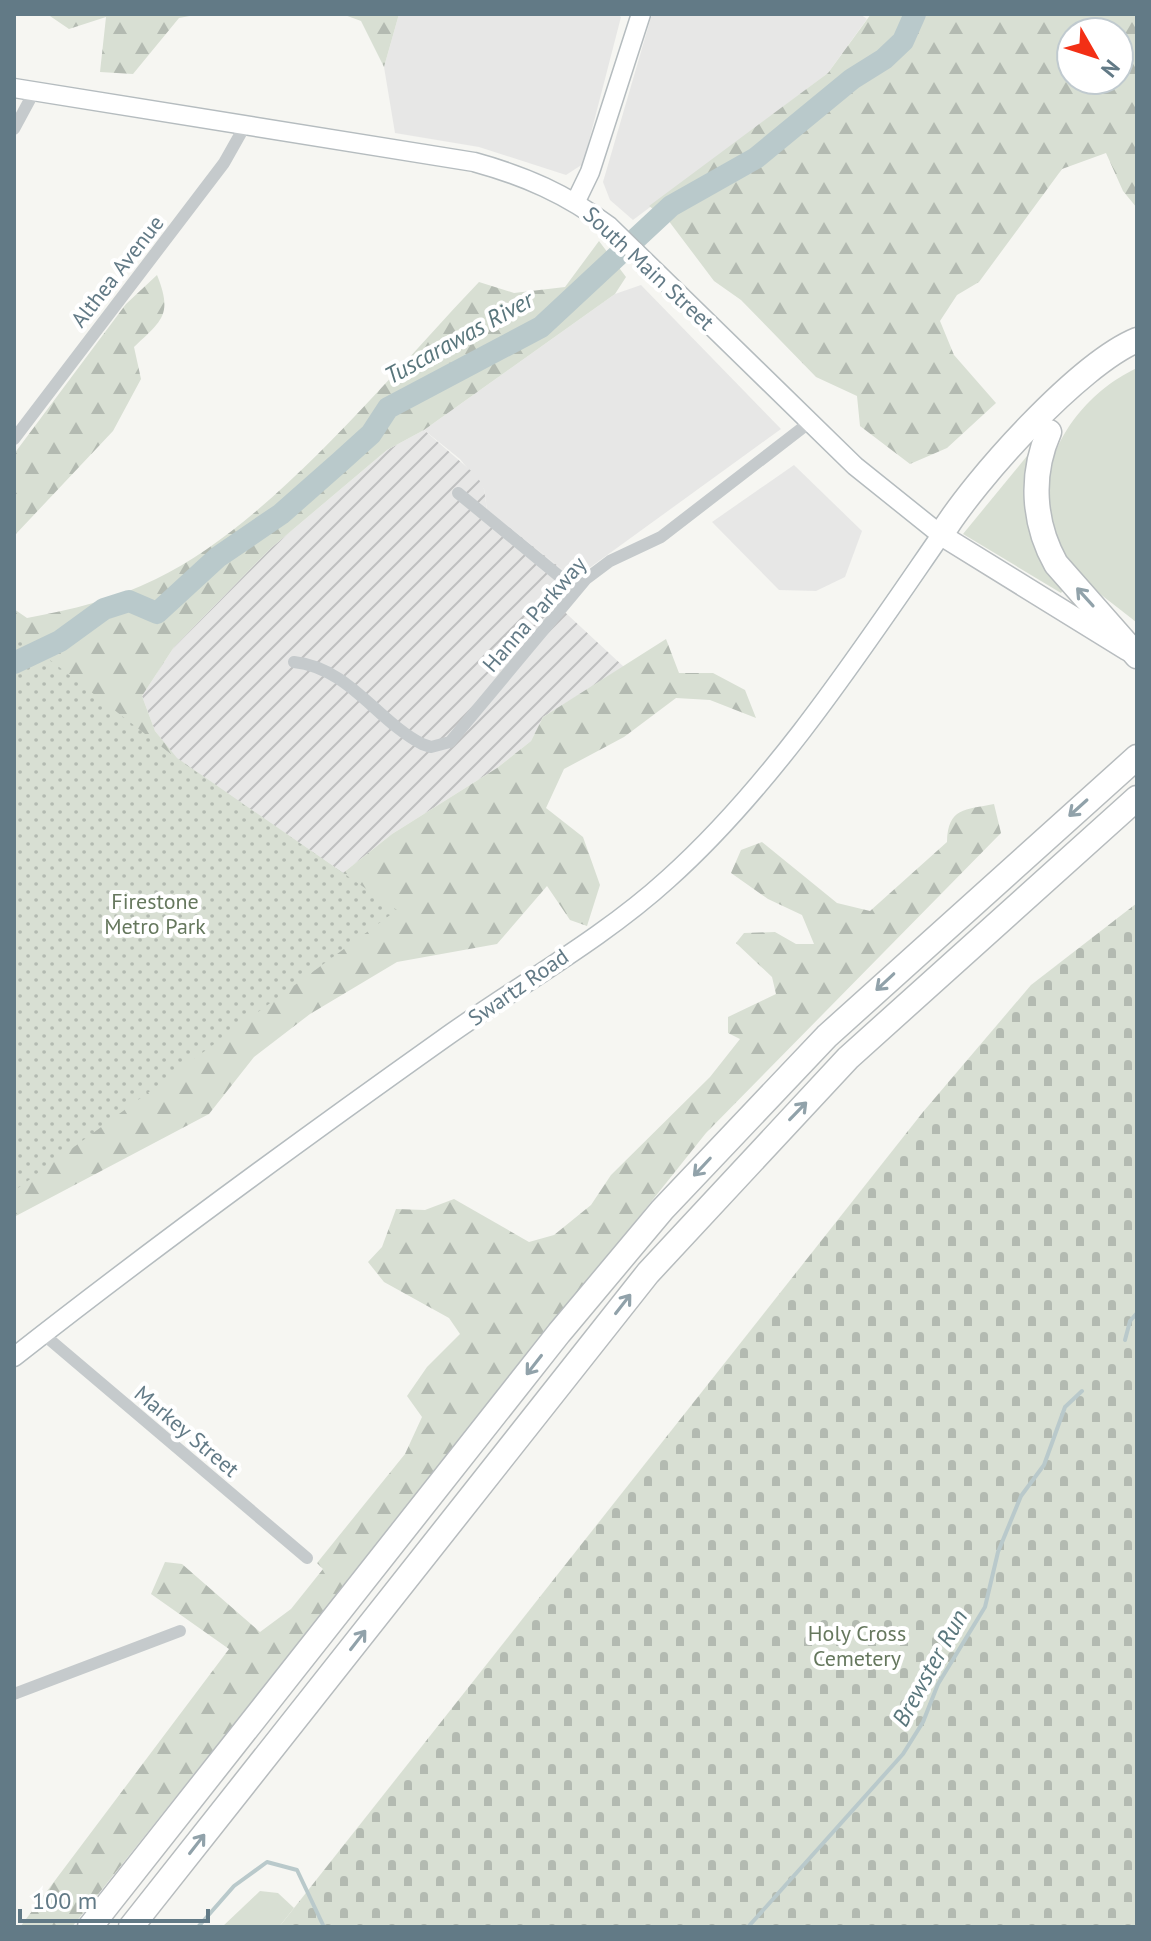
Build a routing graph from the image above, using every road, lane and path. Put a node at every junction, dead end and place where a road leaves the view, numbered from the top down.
1 (641, 14) edge
2 (14, 88) edge
3 (34, 92) junction
4 (246, 124) junction
5 (14, 129) edge
6 (576, 201) junction
7 (1137, 340) edge
8 (1137, 356) edge
9 (810, 422) junction
10 (1049, 432) junction
11 (14, 439) edge
12 (458, 493) dead end
13 (941, 535) junction
14 (576, 590) junction
15 (1137, 656) edge
16 (294, 662) dead end
17 (1137, 757) edge
18 (1137, 798) edge
19 (43, 1334) junction
20 (14, 1357) edge
21 (307, 1558) dead end
22 (180, 1631) dead end
23 (14, 1694) edge
24 (90, 1927) edge
25 (131, 1927) edge

1 - 6 street
2 - 3 street, South Main Street
3 - 4 street, South Main Street
3 - 5 street
4 - 6 street, South Main Street
4 - 11 street, Althea Avenue
6 - 9 street, South Main Street
7 - 13 highway
8 - 10 highway
9 - 13 street, South Main Street
9 - 14 street, Hanna Parkway
10 - 13 highway
15 -> 10 highway
12 - 14 street
13 - 15 main road, South Main Street
13 - 19 street, Swartz Road
14 - 16 street, Hanna Parkway
17 -> 24 highway
25 -> 18 highway
19 - 20 street, Swartz Road
19 - 21 street, Markey Street
22 - 23 street

